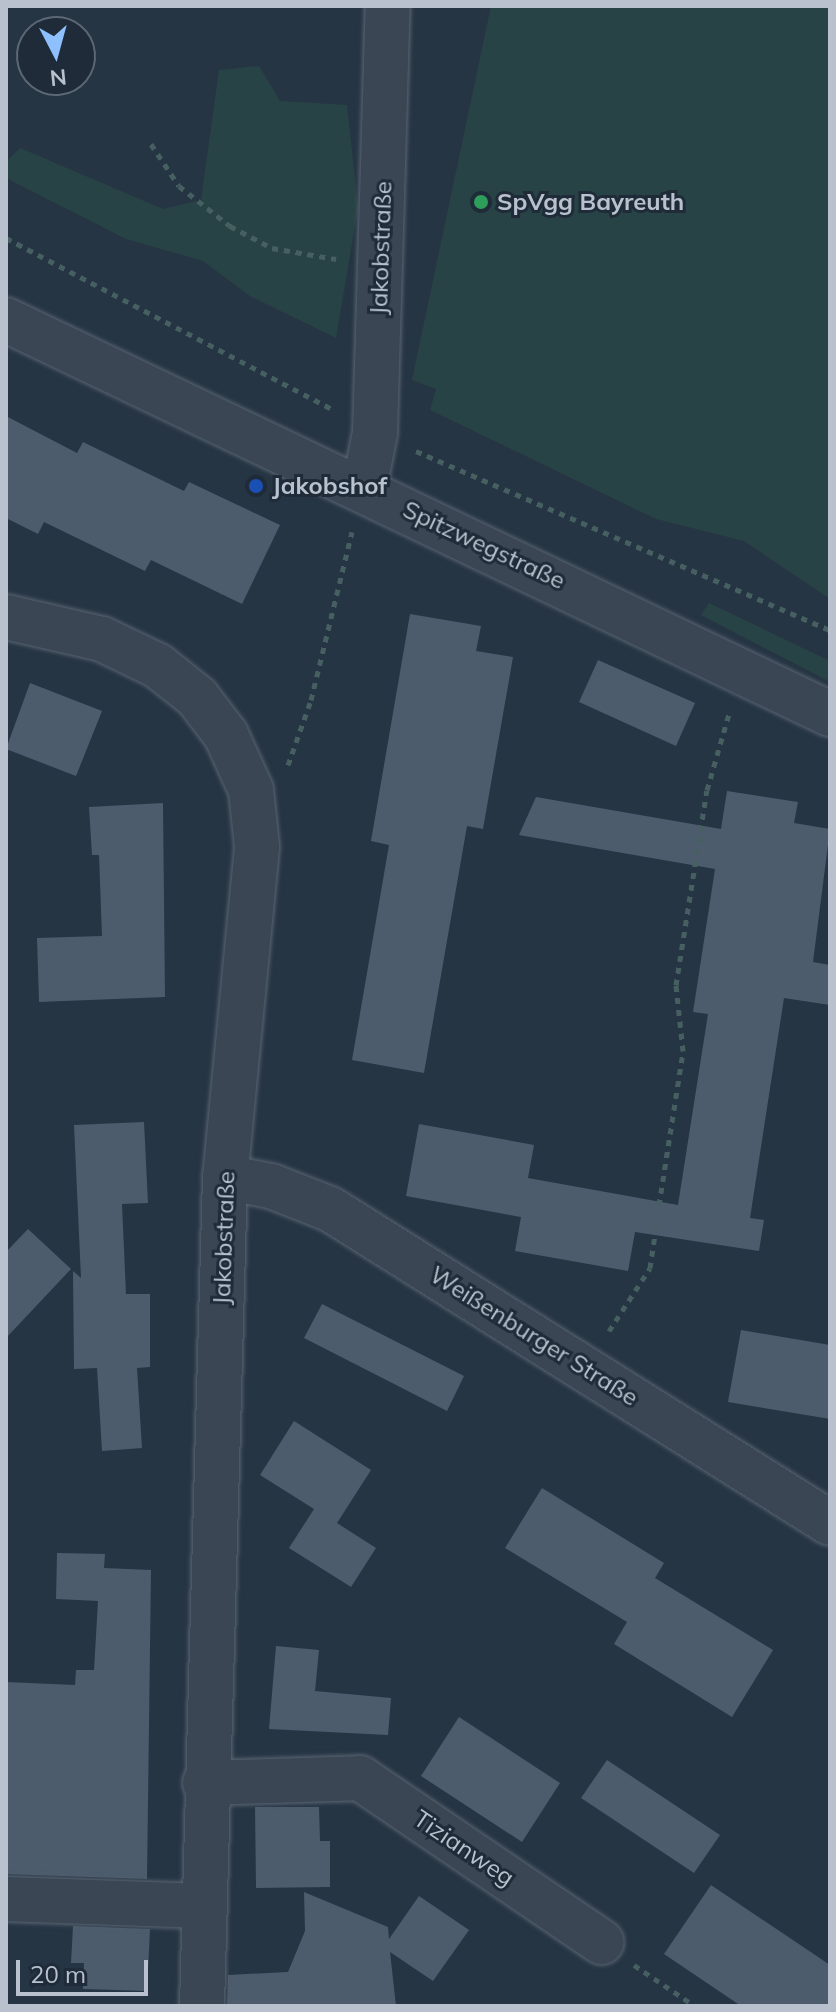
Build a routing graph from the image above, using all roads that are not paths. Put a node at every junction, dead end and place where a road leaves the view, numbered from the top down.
1 (388, 6) edge
2 (6, 320) edge
3 (364, 489) junction
4 (6, 617) edge
5 (830, 714) edge
6 (225, 1177) junction
7 (830, 1523) edge
8 (205, 1783) junction
9 (6, 1899) edge
10 (203, 1906) junction
11 (601, 1942) road end
12 (202, 2006) edge

1 - 3 street, Jakobstraße
2 - 3 street, Spitzwegstraße
3 - 5 street, Spitzwegstraße
4 - 6 street, Jakobstraße
6 - 7 street, Weißenburger Straße
6 - 8 street, Jakobstraße
8 - 10 street, Jakobstraße
8 - 11 street, Tizianweg
9 - 10 street
10 - 12 street, Jakobstraße

